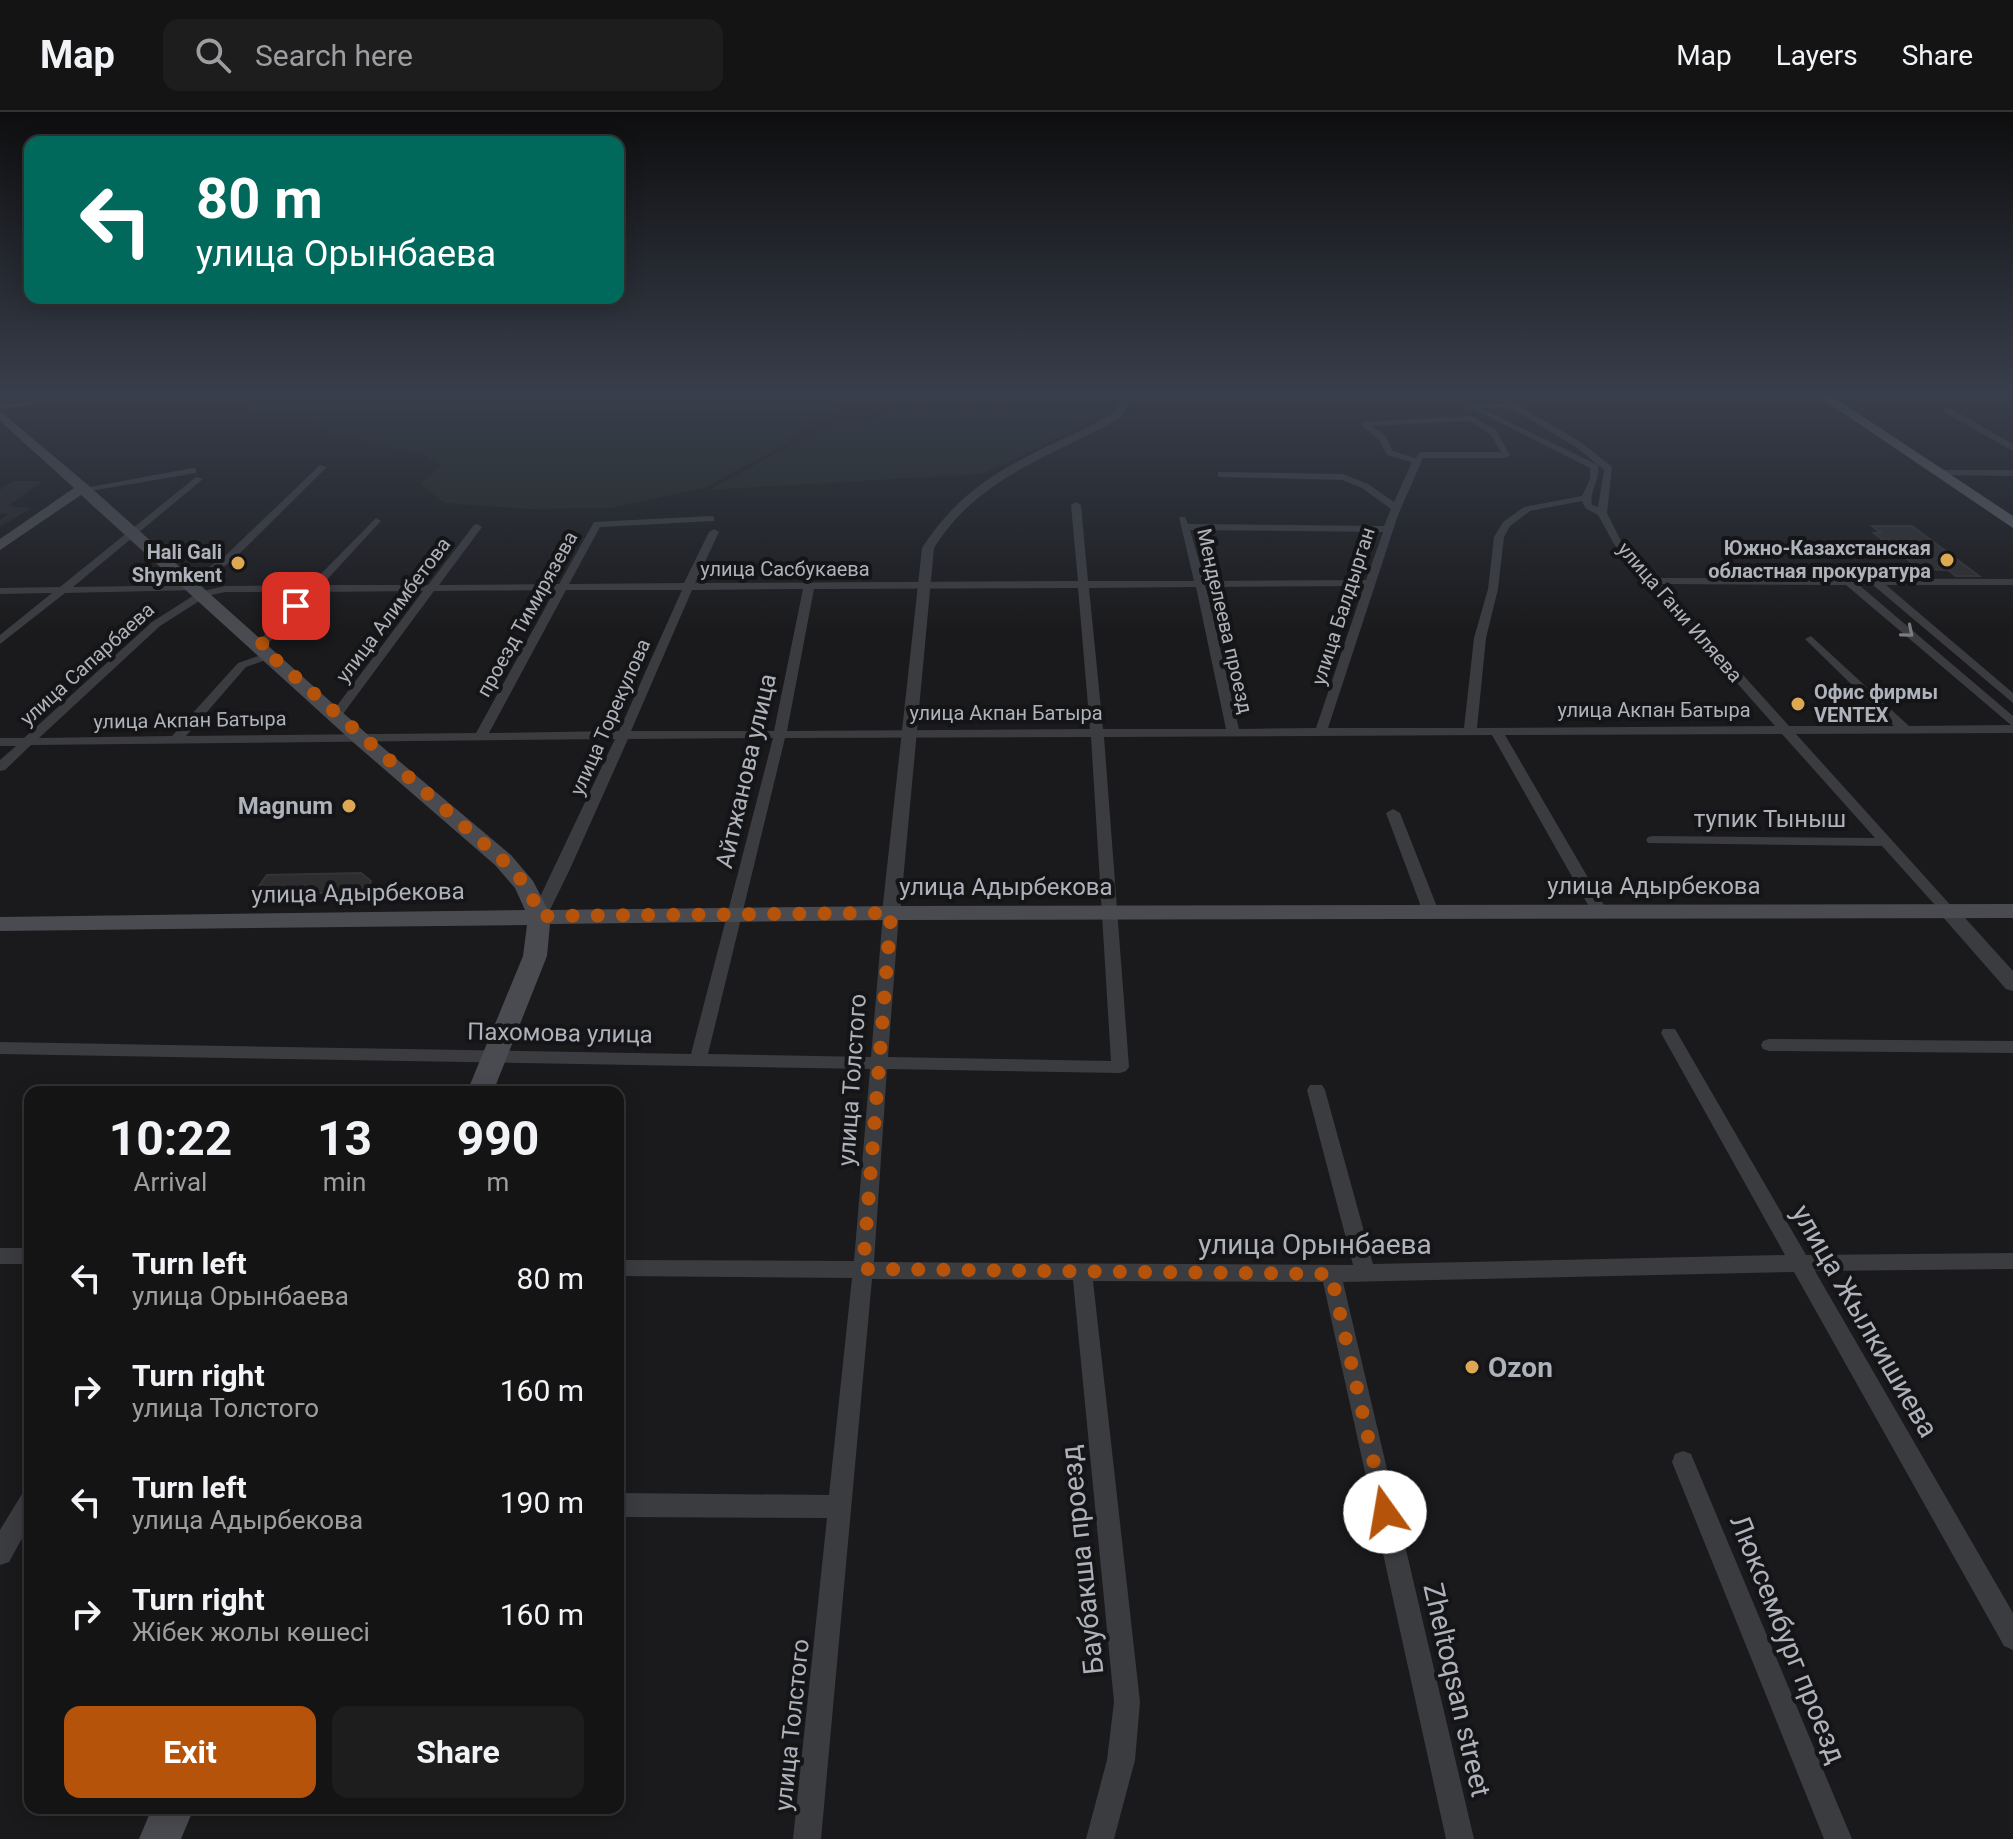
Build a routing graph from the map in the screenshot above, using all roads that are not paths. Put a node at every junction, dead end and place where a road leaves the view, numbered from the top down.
1 (67, 473) edge
2 (317, 473) edge
3 (1003, 473) edge
4 (1412, 473) edge
5 (1595, 473) edge
6 (1608, 473) edge
7 (1943, 473) joint
8 (2013, 473) edge
9 (1221, 474) dead end
10 (83, 488) junction
11 (1586, 497) junction
12 (1076, 505) dead end
13 (1396, 508) junction
14 (1602, 513) junction
15 (2013, 520) edge
16 (376, 521) dead end
17 (712, 526) joint
18 (477, 527) dead end
19 (1388, 529) junction
20 (133, 532) junction
21 (0, 546) edge
22 (1650, 581) junction
23 (1849, 582) junction
24 (1876, 582) junction
25 (2013, 582) edge
26 (1200, 583) junction
27 (1369, 583) junction
28 (1084, 584) junction
29 (315, 586) junction
30 (435, 586) junction
31 (565, 586) junction
32 (195, 587) junction
33 (687, 587) junction
34 (809, 587) junction
35 (924, 587) junction
36 (62, 590) junction
37 (0, 591) edge
38 (1811, 639) dead end
39 (0, 641) edge
40 (265, 650) junction
41 (2013, 699) edge
42 (336, 715) junction
43 (2013, 722) edge
44 (1785, 729) junction
45 (1905, 729) junction
46 (2013, 729) edge
47 (1321, 731) junction
48 (1470, 731) junction
49 (1496, 731) junction
50 (1233, 732) junction
51 (908, 733) junction
52 (1097, 733) junction
53 (780, 734) junction
54 (625, 735) junction
55 (480, 737) junction
56 (361, 739) junction
57 (176, 740) junction
58 (0, 742) edge
59 (28, 742) junction
60 (0, 767) edge
61 (1393, 813) dead end
62 (1653, 840) dead end
63 (1886, 842) junction
64 (2013, 911) edge
65 (1431, 912) junction
66 (1600, 912) junction
67 (1949, 912) junction
68 (891, 913) junction
69 (1111, 913) junction
70 (734, 914) junction
71 (539, 916) junction
72 (0, 924) edge
73 (2013, 984) edge
74 (1669, 1033) dead end
75 (1769, 1045) dead end
76 (2013, 1047) edge
77 (0, 1048) edge
78 (495, 1056) junction
79 (698, 1058) junction
80 (879, 1062) junction
81 (482, 1086) edge
82 (1316, 1090) dead end
83 (0, 1256) edge
84 (24, 1256) edge
85 (2013, 1261) edge
86 (1799, 1263) junction
87 (624, 1268) edge
88 (863, 1269) junction
89 (1082, 1271) junction
90 (1365, 1273) junction
91 (1331, 1274) junction
92 (1683, 1462) dead end
93 (624, 1505) edge
94 (840, 1507) junction
95 (24, 1512) edge
96 (0, 1553) edge
97 (2013, 1637) edge
98 (170, 1814) edge
99 (160, 1839) edge
100 (807, 1839) edge
101 (1100, 1839) edge
102 (1460, 1839) edge
103 (1838, 1839) edge

1 - 10 main road
2 - 32 street, улица Сапарбаева
3 - 35 street, улица Толстого
4 - 13 street, улица Балдырган
5 - 11 street
6 - 14 street
7 - 8 street
7 - 15 main road
9 - 13 street
10 - 20 main road
10 - 20 street
10 - 21 main road
11 - 14 street, улица Гани Иляева
11 - 48 street
12 - 28 street
13 - 19 street, улица Балдырган
14 - 22 street, улица Гани Иляева
16 - 29 street
17 - 31 street, проезд Тимирязева
17 - 33 street, улица Торекулова
18 - 30 street, улица Алимбетова
19 - 26 street, Менделеева проезд
19 - 27 street, улица Балдырган
20 - 32 main road
20 - 36 street
22 - 23 street
22 - 44 street, улица Гани Иляева
23 - 24 street
23 -> 43 street
24 - 25 street
24 - 41 street
26 - 27 street, улица Сасбукаева
26 - 28 street, улица Сасбукаева
26 - 50 street, Менделеева проезд
27 - 47 street, улица Балдырган
28 - 35 street, улица Сасбукаева
28 - 52 street
29 - 30 street, улица Сасбукаева
29 - 32 street, улица Сасбукаева
29 - 40 street
30 - 31 street, улица Сасбукаева
30 - 42 street, улица Алимбетова
31 - 33 street, улица Сасбукаева
31 - 55 street, проезд Тимирязева
32 - 36 street, улица Сасбукаева
32 - 40 main road
32 - 59 street, улица Сапарбаева
33 - 34 street, улица Сасбукаева
33 - 54 street, улица Торекулова
34 - 35 street, улица Сасбукаева
34 - 53 street, Айтжанова улица
35 - 51 street, улица Толстого
36 - 37 street, улица Сасбукаева
36 - 39 street
38 - 45 street
40 - 42 main road
40 - 57 street
42 - 56 main road
44 - 45 street, улица Акпан Батыра
44 - 49 street, улица Акпан Батыра
44 - 63 street, улица Гани Иляева
45 - 46 street, улица Акпан Батыра
47 - 48 street, улица Акпан Батыра
47 - 50 street, улица Акпан Батыра
48 - 49 street, улица Акпан Батыра
49 - 66 street
50 - 52 street, улица Акпан Батыра
51 - 52 street, улица Акпан Батыра
51 - 53 street, улица Акпан Батыра
51 - 68 street, улица Толстого
52 - 69 street
53 - 54 street, улица Акпан Батыра
53 - 70 street, Айтжанова улица
54 - 55 street, улица Акпан Батыра
54 - 71 street, улица Торекулова
55 - 56 street, улица Акпан Батыра
56 - 57 street, улица Акпан Батыра
56 - 71 main road
57 - 59 street, улица Акпан Батыра
58 - 59 street, улица Акпан Батыра
59 - 60 street, улица Сапарбаева
61 - 65 street
62 - 63 street, тупик Тыныш
63 - 67 street, улица Гани Иляева
64 - 67 main road, улица Адырбекова
65 - 66 main road, улица Адырбекова
65 - 69 main road, улица Адырбекова
66 - 67 main road, улица Адырбекова
67 - 73 street, улица Гани Иляева
68 - 69 main road, улица Адырбекова
68 - 70 main road, улица Адырбекова
68 - 80 street, улица Толстого
69 - 80 street, Пахомова улица
70 - 71 main road, улица Адырбекова
70 - 79 street, Айтжанова улица
71 - 72 main road, улица Адырбекова
71 - 78 main road
74 - 86 street, улица Жылкишиева
75 - 76 street
77 - 78 street, Пахомова улица
78 - 79 street, Пахомова улица
78 - 81 main road
79 - 80 street, Пахомова улица
80 - 88 street, улица Толстого
82 - 90 street
83 - 84 street
85 - 86 street, улица Орынбаева
86 - 90 street, улица Орынбаева
86 - 97 street, улица Жылкишиева
87 - 88 street, улица Орынбаева
88 - 89 street, улица Орынбаева
88 - 94 street, улица Толстого
89 - 91 street, улица Орынбаева
89 - 101 street, Баубакша проезд
90 - 91 street, улица Орынбаева
91 - 102 street, Zheltoqsan street
92 - 103 street, Люксембург проезд
93 - 94 street
94 - 100 street, улица Толстого
95 - 96 street
98 - 99 main road

